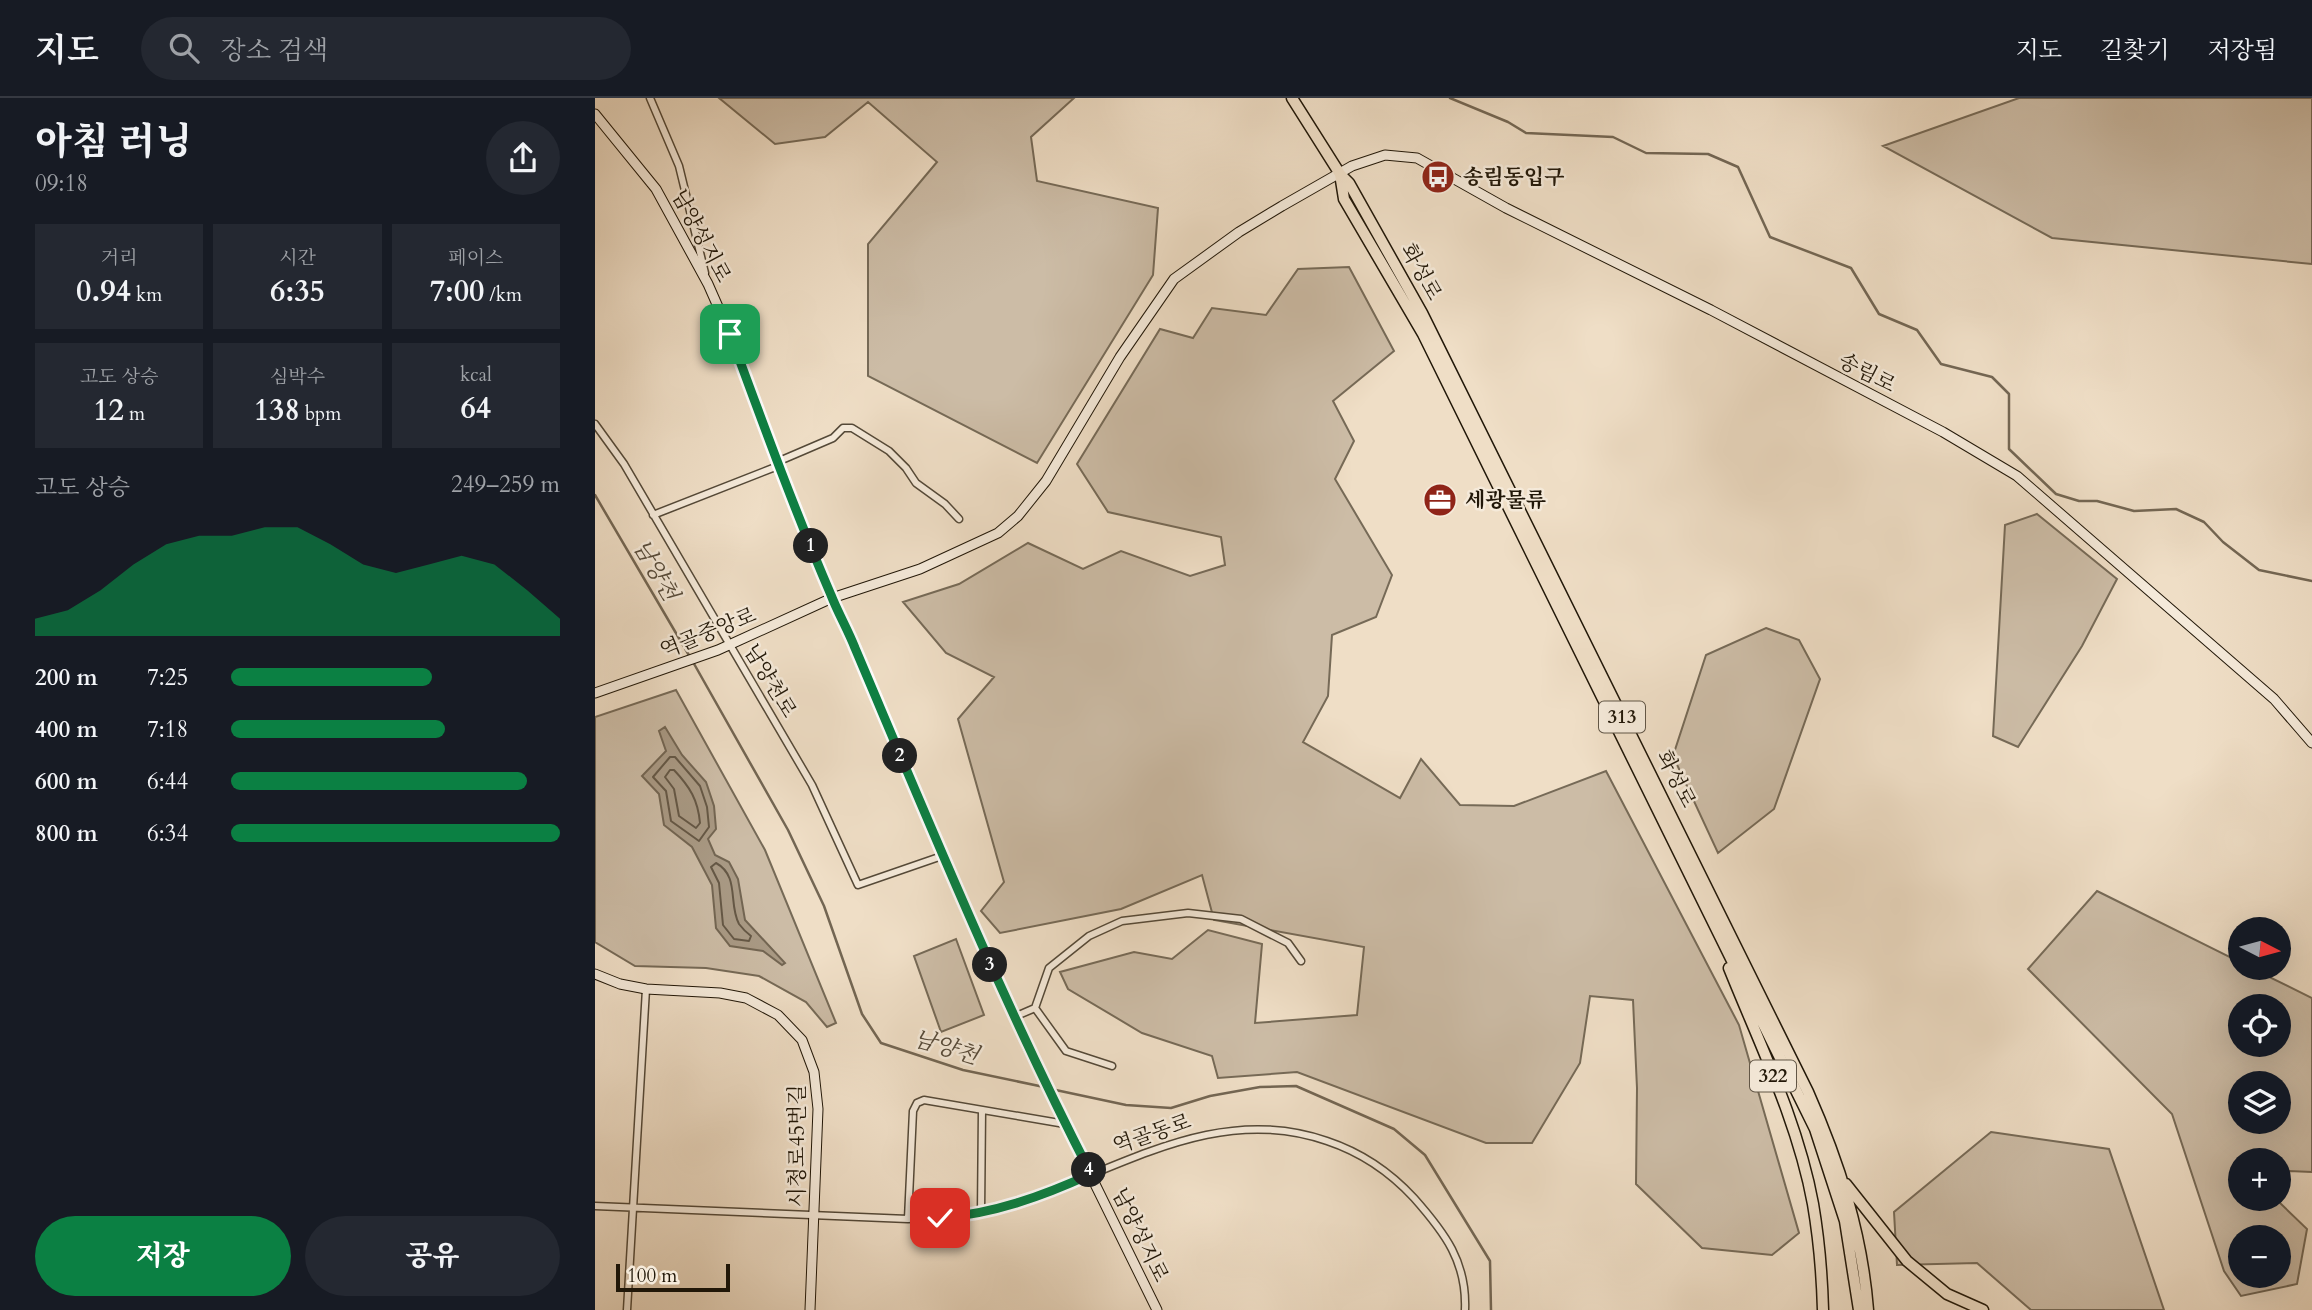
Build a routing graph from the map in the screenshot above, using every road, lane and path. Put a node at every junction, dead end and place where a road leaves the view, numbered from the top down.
1 (650, 98) edge
2 (1292, 98) edge
3 (595, 114) edge
4 (1340, 174) junction
5 (708, 284) junction
6 (595, 424) edge
7 (777, 464) junction
8 (653, 515) junction
9 (959, 519) dead end
10 (832, 598) junction
11 (729, 645) junction
12 (595, 692) edge
13 (2312, 743) edge
14 (1680, 853) junction
15 (942, 856) junction
16 (1301, 961) dead end
17 (595, 974) edge
18 (646, 989) junction
19 (1035, 1008) junction
20 (1014, 1017) junction
21 (1112, 1066) dead end
22 (982, 1110) junction
23 (1065, 1124) junction
24 (1091, 1174) junction
25 (1842, 1180) junction
26 (595, 1206) edge
27 (632, 1207) junction
28 (981, 1213) junction
29 (814, 1214) junction
30 (908, 1219) junction
31 (1865, 1277) junction
32 (627, 1310) edge
33 (810, 1310) edge
34 (1157, 1310) edge
35 (1465, 1310) edge
36 (1823, 1310) edge
37 (1859, 1310) edge
38 (1868, 1310) edge
39 (1873, 1310) edge
40 (1983, 1310) edge

1 - 5 street
2 - 4 main road, 화성로
3 - 5 main road, 남양성지로
4 - 10 main road, 송림로
4 - 13 main road, 송림로
4 - 14 main road, 화성로 / 313
4 - 25 main road, 화성로 / 313
5 - 7 main road, 남양성지로
6 - 8 street, 남양천로
7 - 8 street
7 - 9 street
7 - 10 main road, 남양성지로
8 - 11 street, 남양천로
10 - 11 main road, 역골중앙로
10 - 15 main road, 남양성지로
11 - 12 main road, 역골중앙로
11 - 15 street, 남양천로
14 - 36 main road, 322
14 - 37 main road, 화성로 / 313
15 - 20 main road, 남양성지로
16 - 19 street
17 - 18 main road, 시청로45번길
18 - 27 street
18 - 29 main road, 시청로45번길
19 - 20 street
19 - 21 street
20 - 23 main road, 남양성지로
22 - 23 street
22 - 28 street
22 - 30 street
23 - 24 main road, 남양성지로
24 - 28 street, 역골동로
24 - 34 main road, 남양성지로
24 - 35 street, 역골동로
25 - 31 main road, 화성로 / 313
25 - 40 main road
26 - 27 street, 역골동로
27 - 29 street, 역골동로
27 - 32 street
28 - 30 street, 역골동로
29 - 30 street, 역골동로
29 - 33 main road, 시청로45번길
31 - 38 main road, 화성로 / 313
31 - 39 main road

